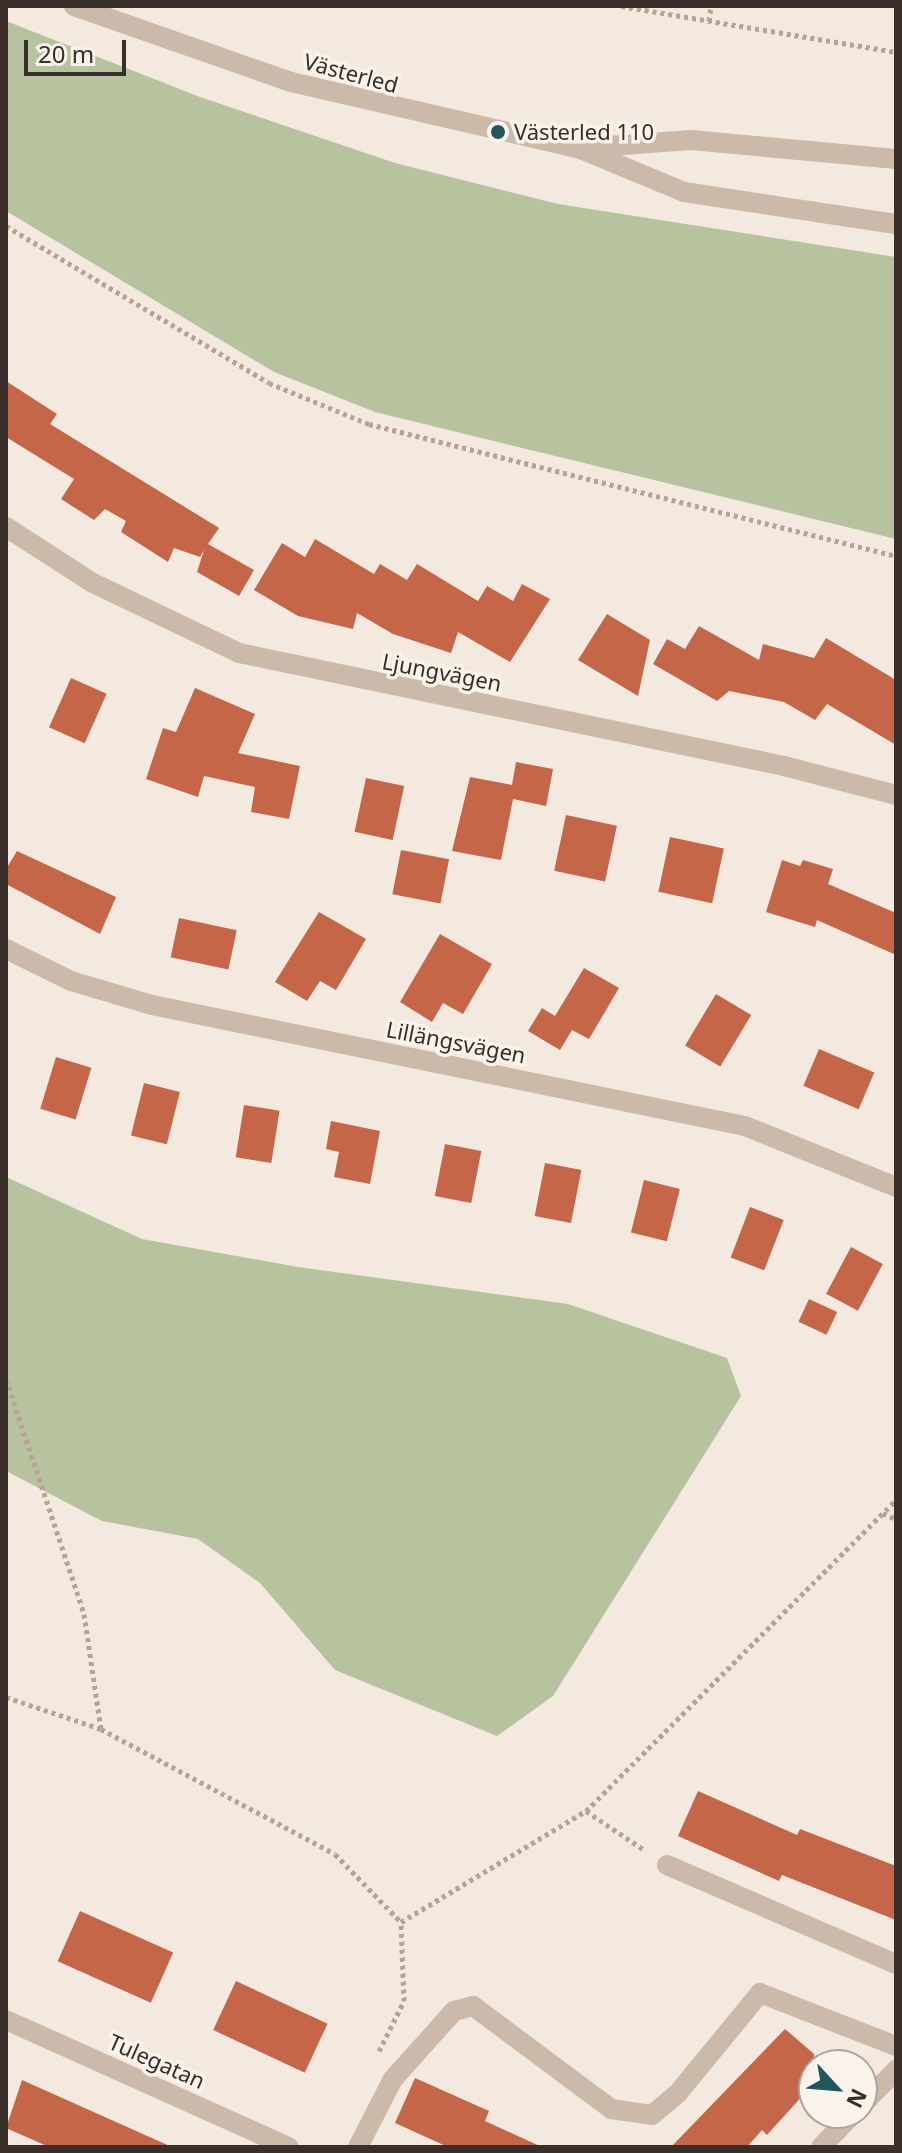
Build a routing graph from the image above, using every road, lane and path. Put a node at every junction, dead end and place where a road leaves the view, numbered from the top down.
1 (74, 6) edge
2 (621, 6) edge
3 (711, 6) edge
4 (709, 21) junction
5 (896, 52) edge
6 (578, 148) junction
7 (896, 159) edge
8 (896, 224) edge
9 (6, 226) edge
10 (6, 527) edge
11 (896, 556) edge
12 (896, 795) edge
13 (6, 949) edge
14 (896, 1187) edge
15 (6, 1379) edge
16 (896, 1500) edge
17 (883, 1513) junction
18 (896, 1519) edge
19 (6, 1697) edge
20 (101, 1729) junction
21 (586, 1811) junction
22 (667, 1865) joint
23 (401, 1922) junction
24 (896, 1964) edge
25 (7, 2021) edge
26 (896, 2046) edge
27 (378, 2054) dead end
28 (896, 2070) edge
29 (878, 2089) edge
30 (838, 2129) edge
31 (284, 2146) edge
32 (358, 2147) edge
33 (821, 2147) edge

1 - 6 street, Västerled
2 - 4 path
3 - 4 path
4 - 5 path
6 - 7 street, Västerled
6 - 8 street, Västerled
9 - 11 path
10 - 12 street, Ljungvägen
13 - 14 street, Lillängsvägen
15 - 20 path
16 - 17 path
17 - 18 path
17 - 21 path
19 - 20 path
20 - 23 path
21 - 22 path
21 - 23 path
22 - 24 street
23 - 27 path
25 - 31 street, Tulegatan
26 - 32 street
28 - 29 street
30 - 33 street

